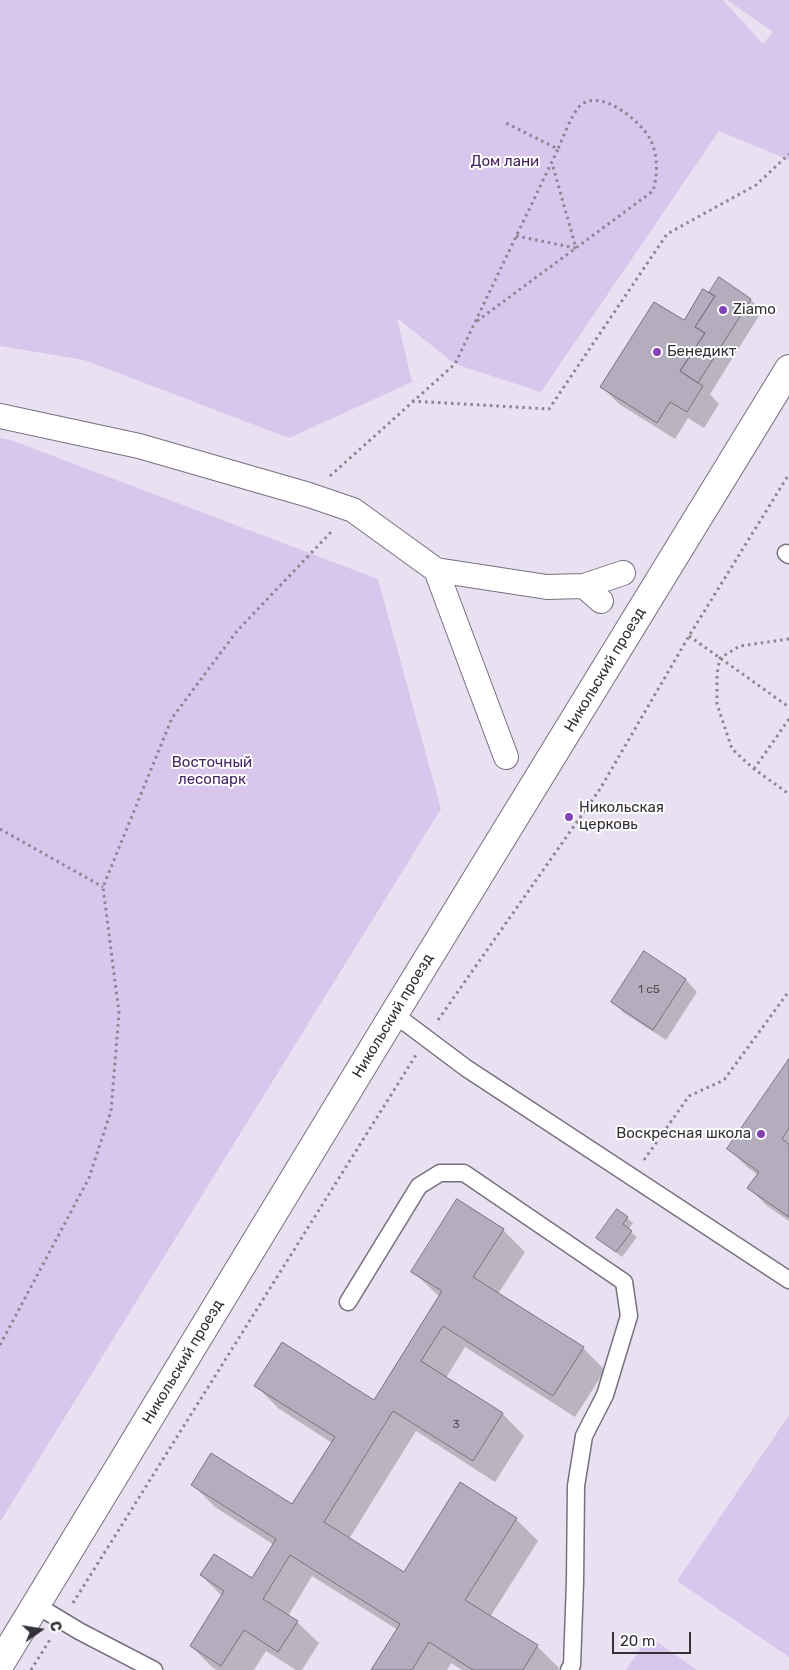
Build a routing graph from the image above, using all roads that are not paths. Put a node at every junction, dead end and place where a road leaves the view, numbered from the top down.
1 (789, 369) edge
2 (0, 416) edge
3 (436, 570) junction
4 (623, 574) dead end
5 (506, 757) dead end
6 (394, 1014) junction
7 (789, 1280) edge
8 (348, 1302) dead end
9 (36, 1605) junction
10 (0, 1664) edge
11 (154, 1670) edge
12 (570, 1670) edge

1 - 6 street, Никольский проезд
2 - 3 street
3 - 4 street
3 - 5 street
6 - 7 lane
6 - 9 street, Никольский проезд
8 - 12 lane
9 - 10 street, Никольский проезд
9 - 11 lane

